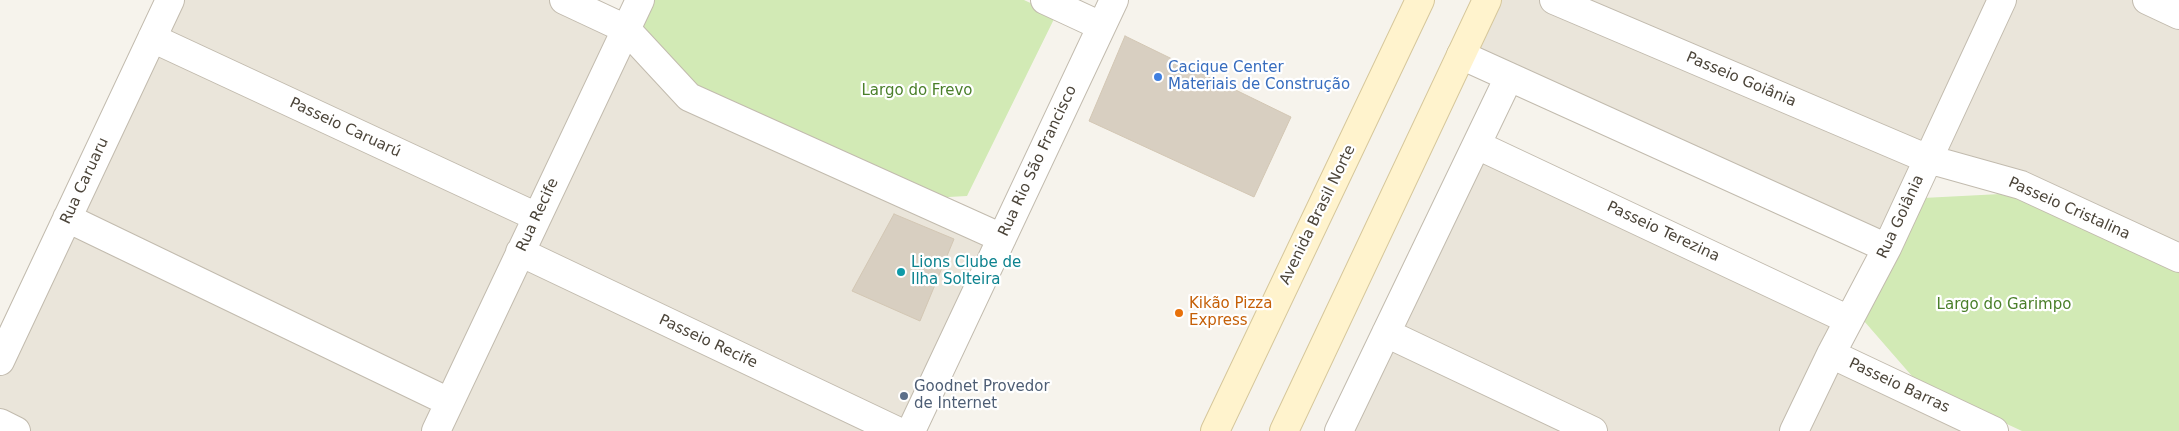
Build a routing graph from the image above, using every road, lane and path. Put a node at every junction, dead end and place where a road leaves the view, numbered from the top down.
1 (170, 0) edge
2 (564, 0) edge
3 (640, 0) edge
4 (1044, 0) edge
5 (1114, 0) edge
6 (1420, 0) edge
7 (1487, 0) edge
8 (1554, 0) edge
9 (2002, 0) edge
10 (2148, 0) edge
11 (2179, 15) edge
12 (1102, 26) junction
13 (626, 29) junction
14 (152, 38) junction
15 (1461, 55) junction
16 (1509, 77) junction
17 (1477, 145) junction
18 (1928, 159) junction
19 (537, 217) junction
20 (67, 218) junction
21 (1002, 238) junction
22 (1887, 248) junction
23 (520, 252) junction
24 (2179, 258) edge
25 (1849, 320) junction
26 (1386, 333) junction
27 (1831, 354) junction
28 (0, 361) edge
29 (450, 402) junction
30 (0, 423) edge
31 (16, 431) edge
32 (436, 431) edge
33 (896, 431) edge
34 (911, 431) edge
35 (1215, 431) edge
36 (1284, 431) edge
37 (1339, 431) edge
38 (1593, 431) edge
39 (1794, 431) edge
40 (1994, 431) edge

1 - 14 street, Rua Caruaru
2 - 13 street
3 - 13 street, Rua Recife
4 - 12 street
5 - 12 street, Rua Rio São Francisco
6 - 35 main road, Avenida Brasil Norte
7 - 15 main road
8 - 18 street, Passeio Goiânia
9 - 18 street, Rua Goiânia
10 - 11 street
12 - 21 street, Rua Rio São Francisco
13 - 19 street, Rua Recife
13 - 21 street
14 - 19 street, Passeio Caruarú
14 - 20 street, Rua Caruaru
15 - 16 street
15 - 36 main road
16 - 17 street
16 - 22 street
17 - 25 street, Passeio Terezina
17 - 26 street
18 - 22 street, Rua Goiânia
18 - 24 street, Passeio Cristalina
19 - 23 street, Rua Recife
20 - 28 street, Rua Caruaru
20 - 29 street
21 - 34 street, Rua Rio São Francisco
22 - 25 street, Rua Goiânia
23 - 29 street, Rua Recife
23 - 33 street, Passeio Recife
25 - 27 street, Rua Goiânia
26 - 37 street
26 - 38 street
27 - 39 street, Rua Goiânia
27 - 40 street, Passeio Barras
29 - 32 street, Rua Recife
30 - 31 street

